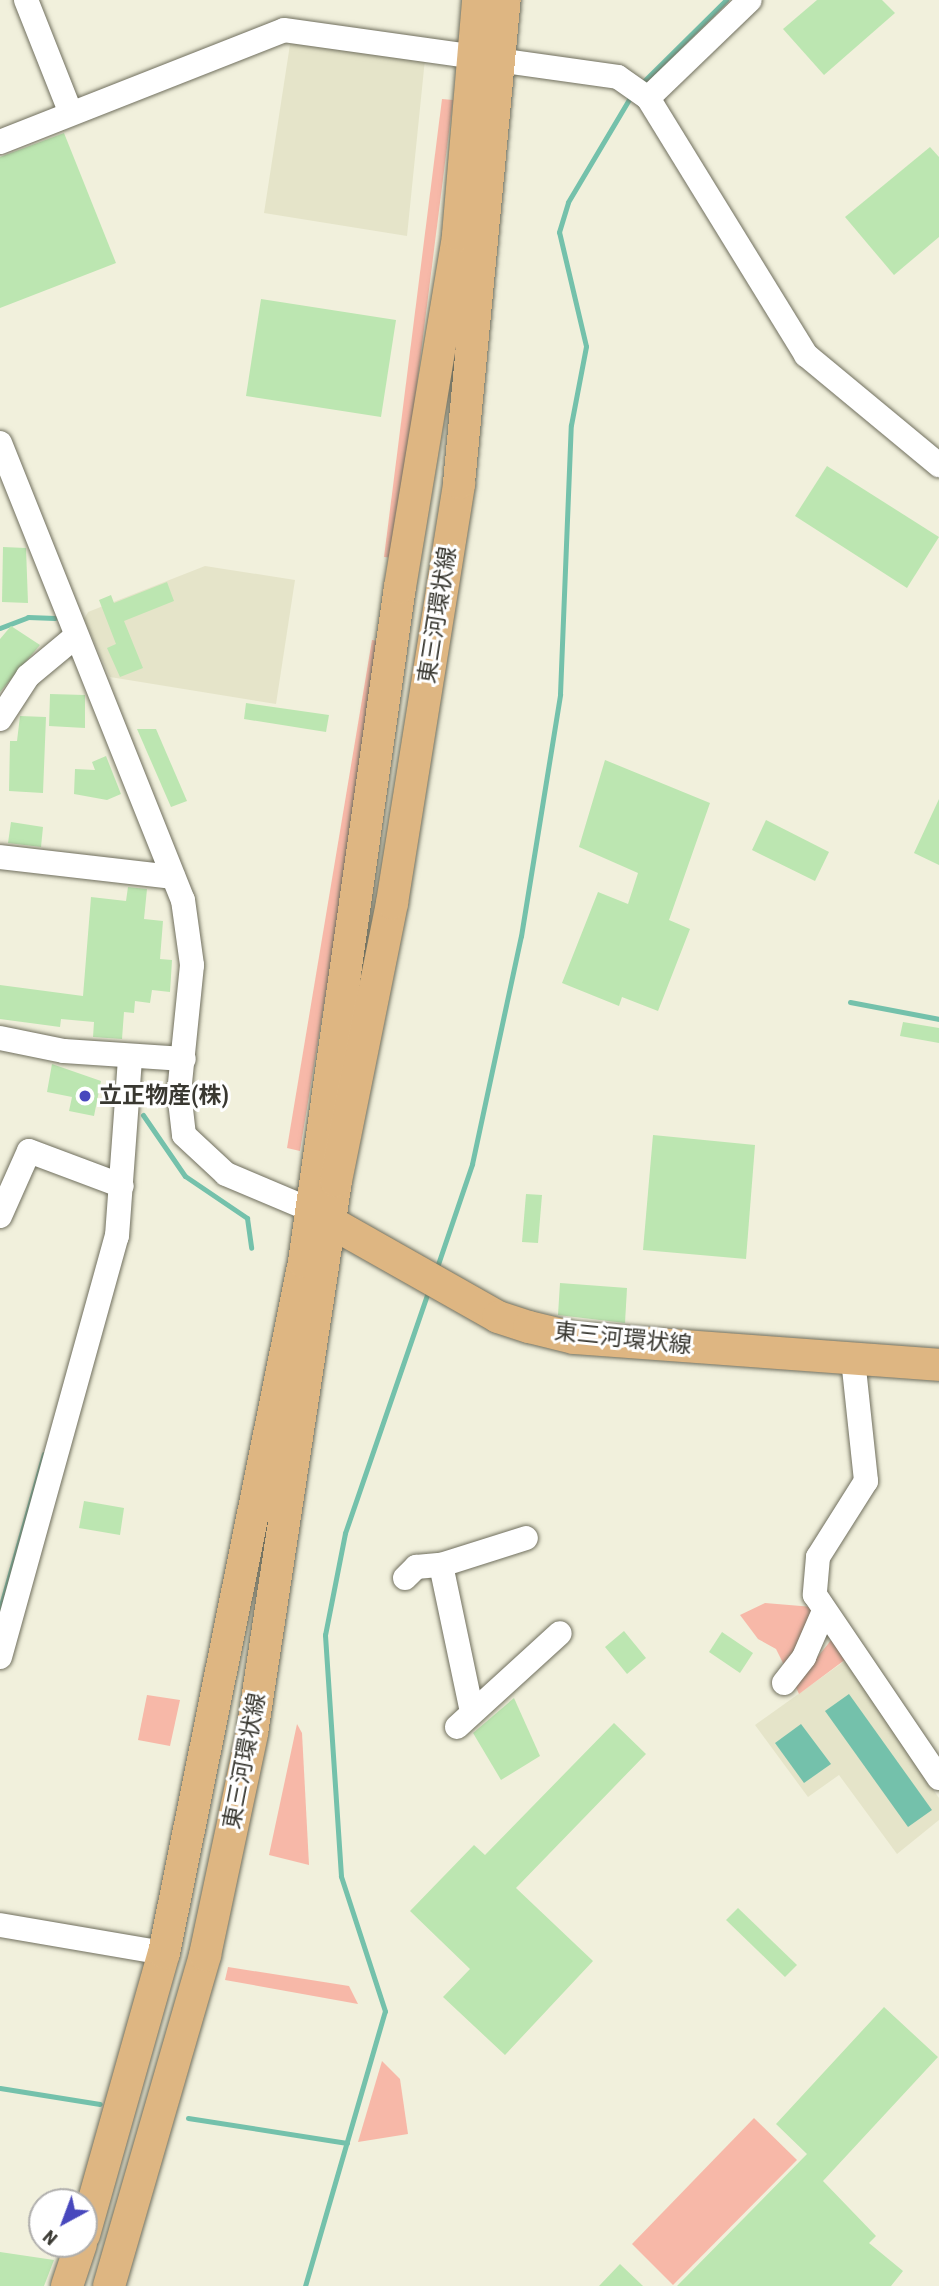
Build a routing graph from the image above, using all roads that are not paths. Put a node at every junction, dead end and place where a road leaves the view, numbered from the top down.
1 (26, 0) edge
2 (478, 0) edge
3 (505, 0) edge
4 (750, 0) edge
5 (488, 59) junction
6 (639, 90) junction
7 (70, 111) junction
8 (0, 142) edge
9 (3, 457) edge
10 (939, 465) edge
11 (75, 637) junction
12 (0, 719) edge
13 (0, 857) edge
14 (173, 877) junction
15 (0, 1038) edge
16 (130, 1057) junction
17 (184, 1059) junction
18 (122, 1186) junction
19 (0, 1216) edge
20 (321, 1217) junction
21 (853, 1359) junction
22 (939, 1365) edge
23 (526, 1538) dead end
24 (441, 1565) junction
25 (405, 1578) dead end
26 (824, 1611) junction
27 (560, 1633) dead end
28 (0, 1657) edge
29 (784, 1683) dead end
30 (939, 1778) edge
31 (0, 1925) edge
32 (164, 1953) junction
33 (97, 2188) edge
34 (76, 2258) edge
35 (67, 2286) edge
36 (110, 2286) edge

1 - 7 street
2 - 5 main road, 東三河環状線
3 - 5 main road, 東三河環状線
4 - 6 street
5 - 6 street
5 - 7 street
5 - 20 main road, 東三河環状線
5 - 20 main road, 東三河環状線
6 - 10 street
7 - 8 street
9 - 11 street
11 - 12 street
11 - 14 street
13 - 14 street
14 - 17 street
15 - 16 street
16 - 17 street
16 - 18 street
17 - 20 street
18 - 19 street
18 - 28 street
20 - 21 main road, 東三河環状線
20 - 32 main road, 東三河環状線
20 - 36 main road, 東三河環状線
21 - 22 main road, 東三河環状線
21 - 26 street
23 - 24 street
24 - 25 street
24 - 27 street
26 - 29 street
26 - 30 street
31 - 32 street
32 - 33 main road, 東三河環状線
34 - 35 main road

